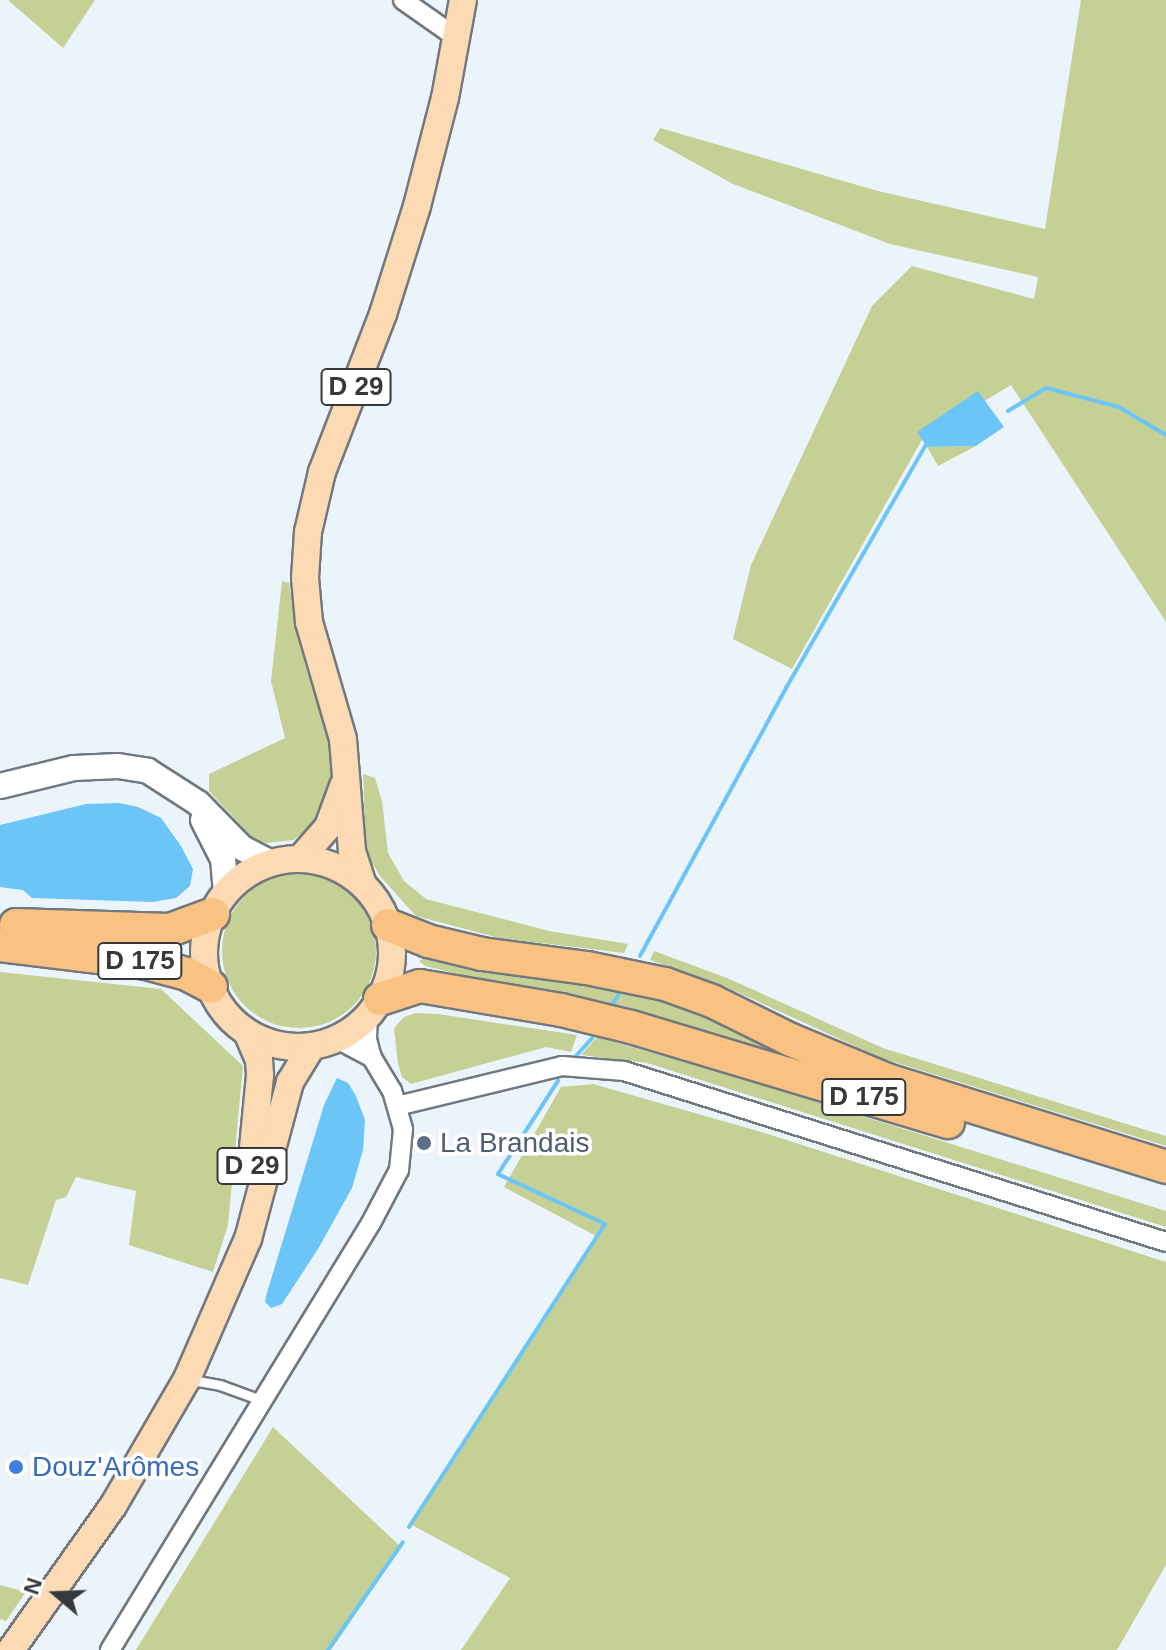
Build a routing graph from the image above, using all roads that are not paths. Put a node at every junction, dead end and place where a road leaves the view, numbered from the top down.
1 (403, 0) edge
2 (463, 0) edge
3 (457, 38) junction
4 (346, 774) junction
5 (174, 785) junction
6 (0, 786) edge
7 (300, 859) junction
8 (271, 863) junction
9 (363, 885) junction
10 (219, 904) junction
11 (0, 923) edge
12 (388, 925) junction
13 (0, 945) edge
14 (211, 987) junction
15 (374, 1008) junction
16 (247, 1032) junction
17 (325, 1042) junction
18 (372, 1058) junction
19 (397, 1106) junction
20 (1166, 1167) edge
21 (1166, 1188) edge
22 (1166, 1242) edge
23 (223, 1299) junction
24 (187, 1379) junction
25 (261, 1400) junction
26 (11, 1650) edge
27 (110, 1650) edge

1 - 3 street
2 - 3 main road, D 29
3 - 4 main road, D 29
4 - 7 main road, D 29
4 - 9 main road, D 29
5 - 6 street
5 - 8 street
5 - 10 street
7 - 8 main road
7 - 9 main road
8 - 10 main road
9 - 12 main road
10 - 11 highway, D 175
10 - 14 main road
12 - 15 main road
12 - 20 highway, D 175
13 - 14 highway, D 175
14 - 16 main road
15 - 17 main road
15 - 18 street
15 - 21 highway, D 175
16 - 17 main road
16 - 23 main road, D 29
17 - 18 street
17 - 23 main road, D 29
18 - 19 street
19 - 22 street
19 - 25 street
23 - 24 main road, D 29
24 - 25 lane
24 - 26 main road, D 29
25 - 27 street

